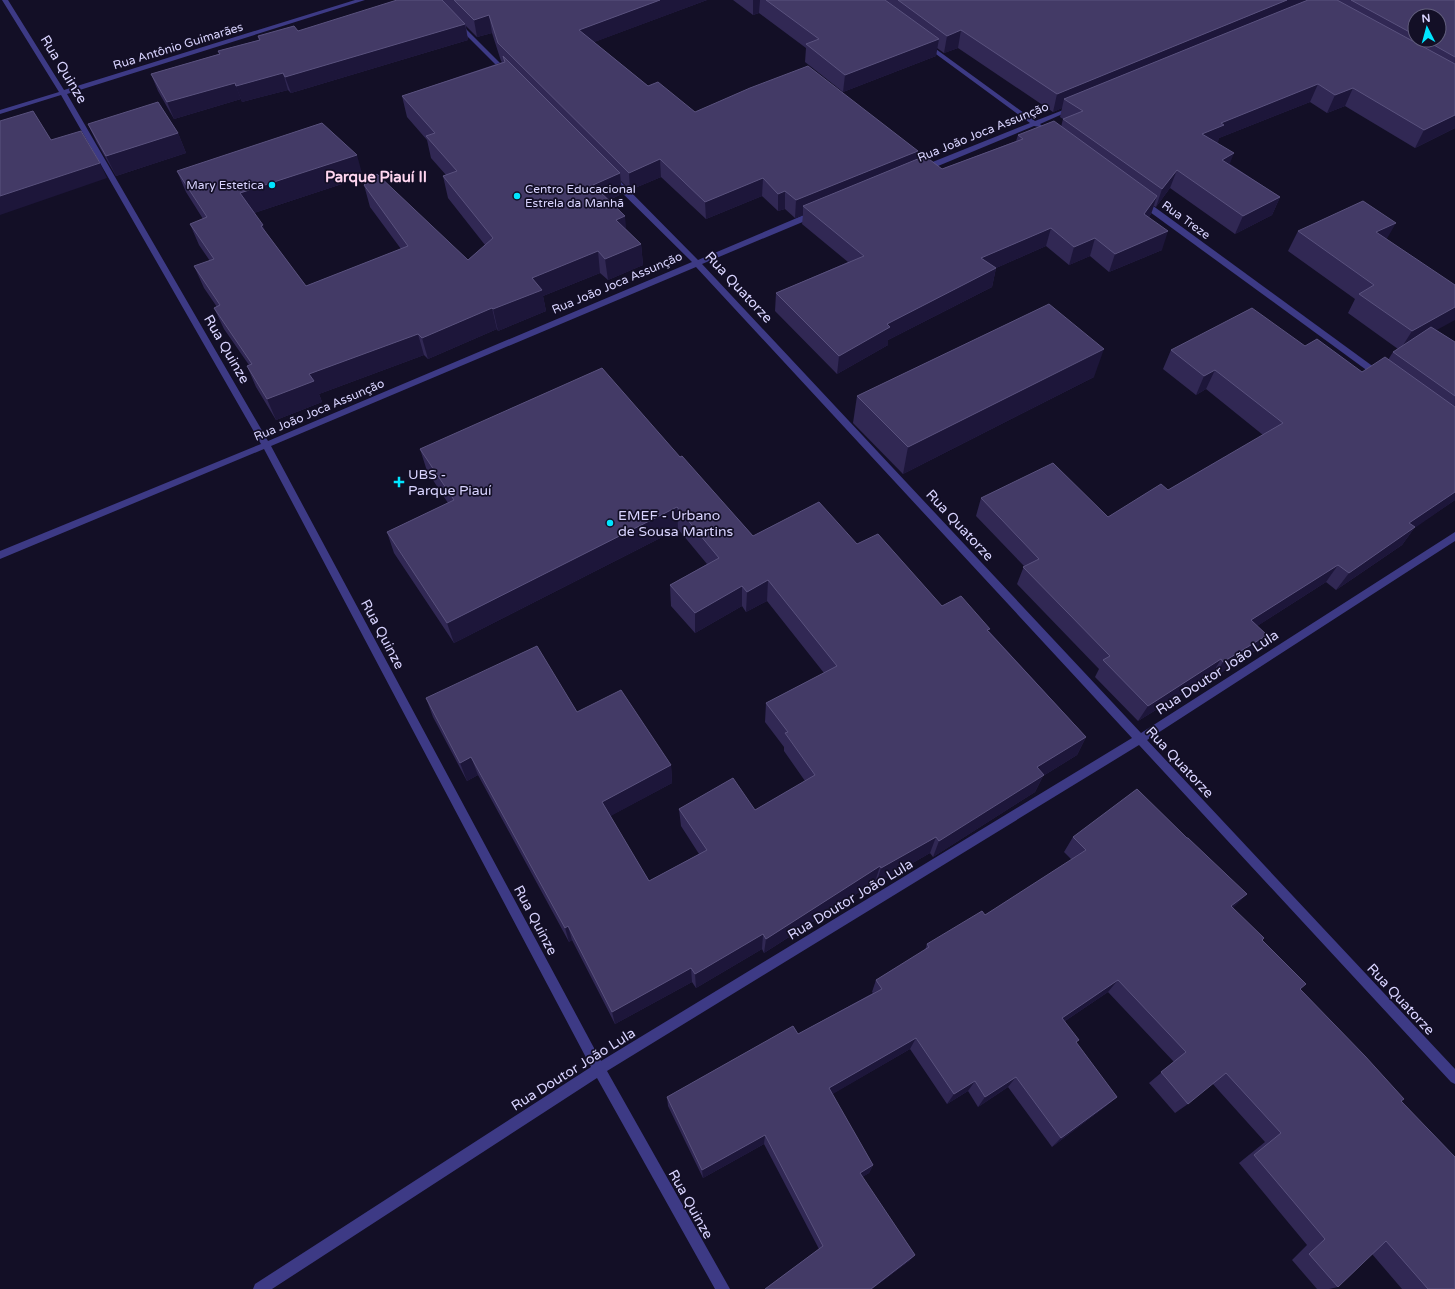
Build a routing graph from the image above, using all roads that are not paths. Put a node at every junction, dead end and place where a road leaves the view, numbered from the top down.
1 (5, 0) edge
2 (362, 0) edge
3 (451, 17) edge
4 (921, 41) edge
5 (512, 78) edge
6 (63, 93) junction
7 (1078, 106) edge
8 (0, 112) edge
9 (1034, 124) junction
10 (1047, 133) edge
11 (917, 172) edge
12 (607, 173) edge
13 (1136, 198) edge
14 (822, 211) edge
15 (697, 263) junction
16 (1385, 380) edge
17 (266, 445) junction
18 (1455, 536) edge
19 (0, 555) edge
20 (1140, 739) junction
21 (599, 1069) junction
22 (1455, 1078) edge
23 (260, 1289) edge
24 (723, 1289) edge

1 - 6 street, Rua Quinze
2 - 6 street, Rua Antônio Guimarães
3 - 5 street
4 - 9 street
6 - 8 street, Rua Antônio Guimarães
6 - 17 street, Rua Quinze
7 - 9 street, Rua João Joca Assunção
9 - 10 street
9 - 11 street, Rua João Joca Assunção
12 - 15 street, Rua Quatorze
13 - 16 street, Rua Treze
14 - 15 street, Rua João Joca Assunção
15 - 17 street, Rua João Joca Assunção
15 - 20 street, Rua Quatorze
17 - 19 street, Rua João Joca Assunção
17 - 21 street, Rua Quinze
18 - 20 street, Rua Doutor João Lula
20 - 21 street, Rua Doutor João Lula
20 - 22 street, Rua Quatorze
21 - 23 street, Rua Doutor João Lula
21 - 24 street, Rua Quinze

